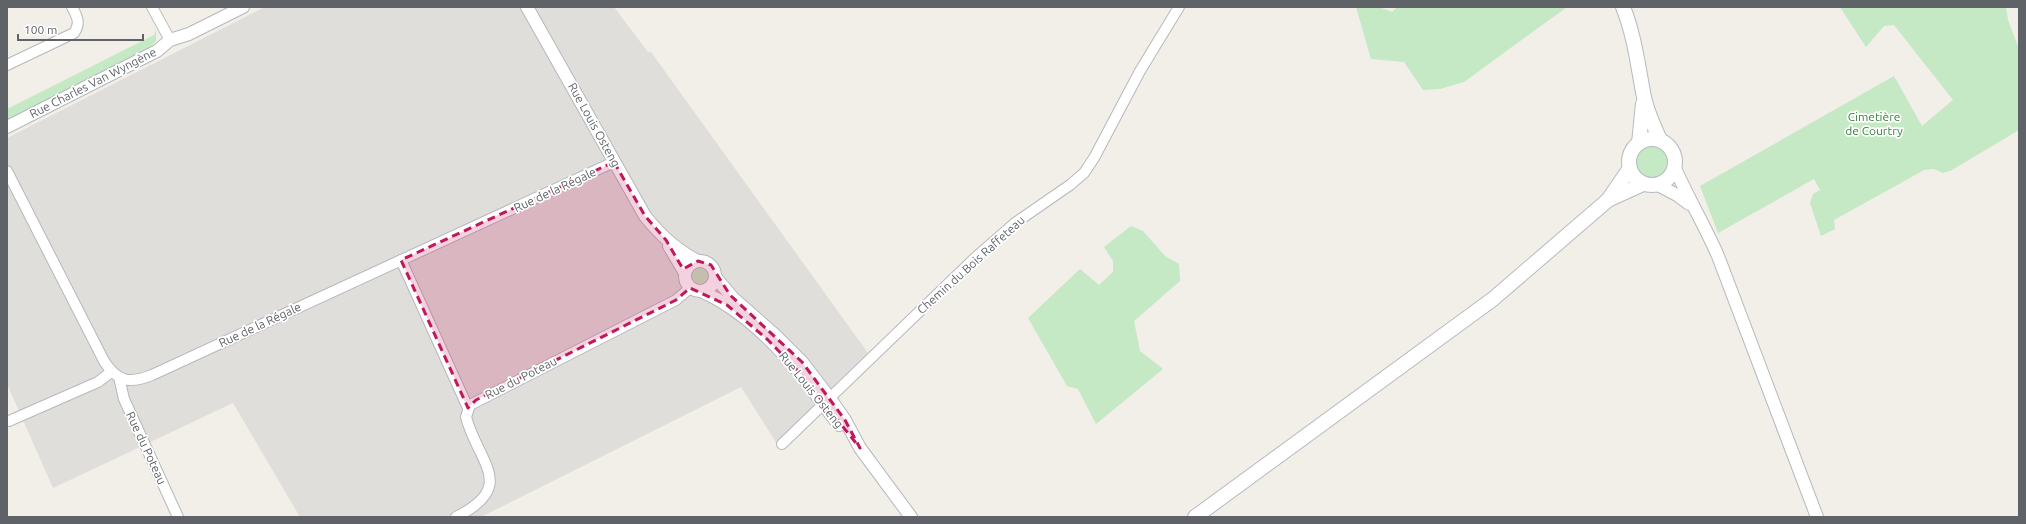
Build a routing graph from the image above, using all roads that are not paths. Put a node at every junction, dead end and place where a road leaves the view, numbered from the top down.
1 (72, 7) edge
2 (152, 7) edge
3 (243, 7) edge
4 (528, 7) edge
5 (1179, 7) edge
6 (1623, 7) edge
7 (170, 40) junction
8 (7, 65) edge
9 (1644, 98) junction
10 (7, 127) edge
11 (1660, 140) junction
12 (1639, 143) junction
13 (614, 162) junction
14 (1630, 168) junction
15 (1674, 168) junction
16 (7, 171) edge
17 (1643, 184) junction
18 (1658, 185) junction
19 (1608, 200) junction
20 (1694, 209) junction
21 (666, 240) junction
22 (401, 260) junction
23 (698, 261) junction
24 (685, 273) junction
25 (716, 278) junction
26 (690, 288) junction
27 (703, 292) junction
28 (115, 375) junction
29 (826, 401) junction
30 (468, 408) junction
31 (9, 421) dead end
32 (782, 444) dead end
33 (178, 517) edge
34 (456, 517) edge
35 (910, 517) edge
36 (1195, 517) edge
37 (1817, 517) edge

1 - 8 street
2 - 7 street
3 - 7 street, Rue Charles Van Wyngène
4 - 13 street, Rue Louis Osteng
5 - 29 street, Chemin du Bois Raffeteau
6 - 9 main road
7 - 10 street, Rue Charles Van Wyngène
9 - 11 main road
9 - 12 main road
11 - 12 main road
11 - 15 main road
12 - 14 main road
13 - 21 street, Rue Louis Osteng
13 - 22 street, Rue de la Régale
14 - 17 main road
14 - 19 main road
15 - 18 main road
15 - 20 street
16 - 28 street
17 - 18 main road
17 - 19 main road
18 - 20 street
19 - 36 main road
20 - 37 street
21 - 23 street, Rue Louis Osteng
21 - 24 street, Rue Louis Osteng
22 - 28 street, Rue de la Régale
22 - 30 street
23 - 24 street
23 - 25 street
24 - 26 street
25 - 27 street
25 - 29 street, Rue Louis Osteng
26 - 27 street
26 - 30 street, Rue du Poteau
27 - 29 street, Rue Louis Osteng
28 - 31 street
28 - 33 street, Rue du Poteau
29 - 32 street, Chemin du Bois Raffeteau
29 - 35 street, Rue Louis Osteng
30 - 34 street

